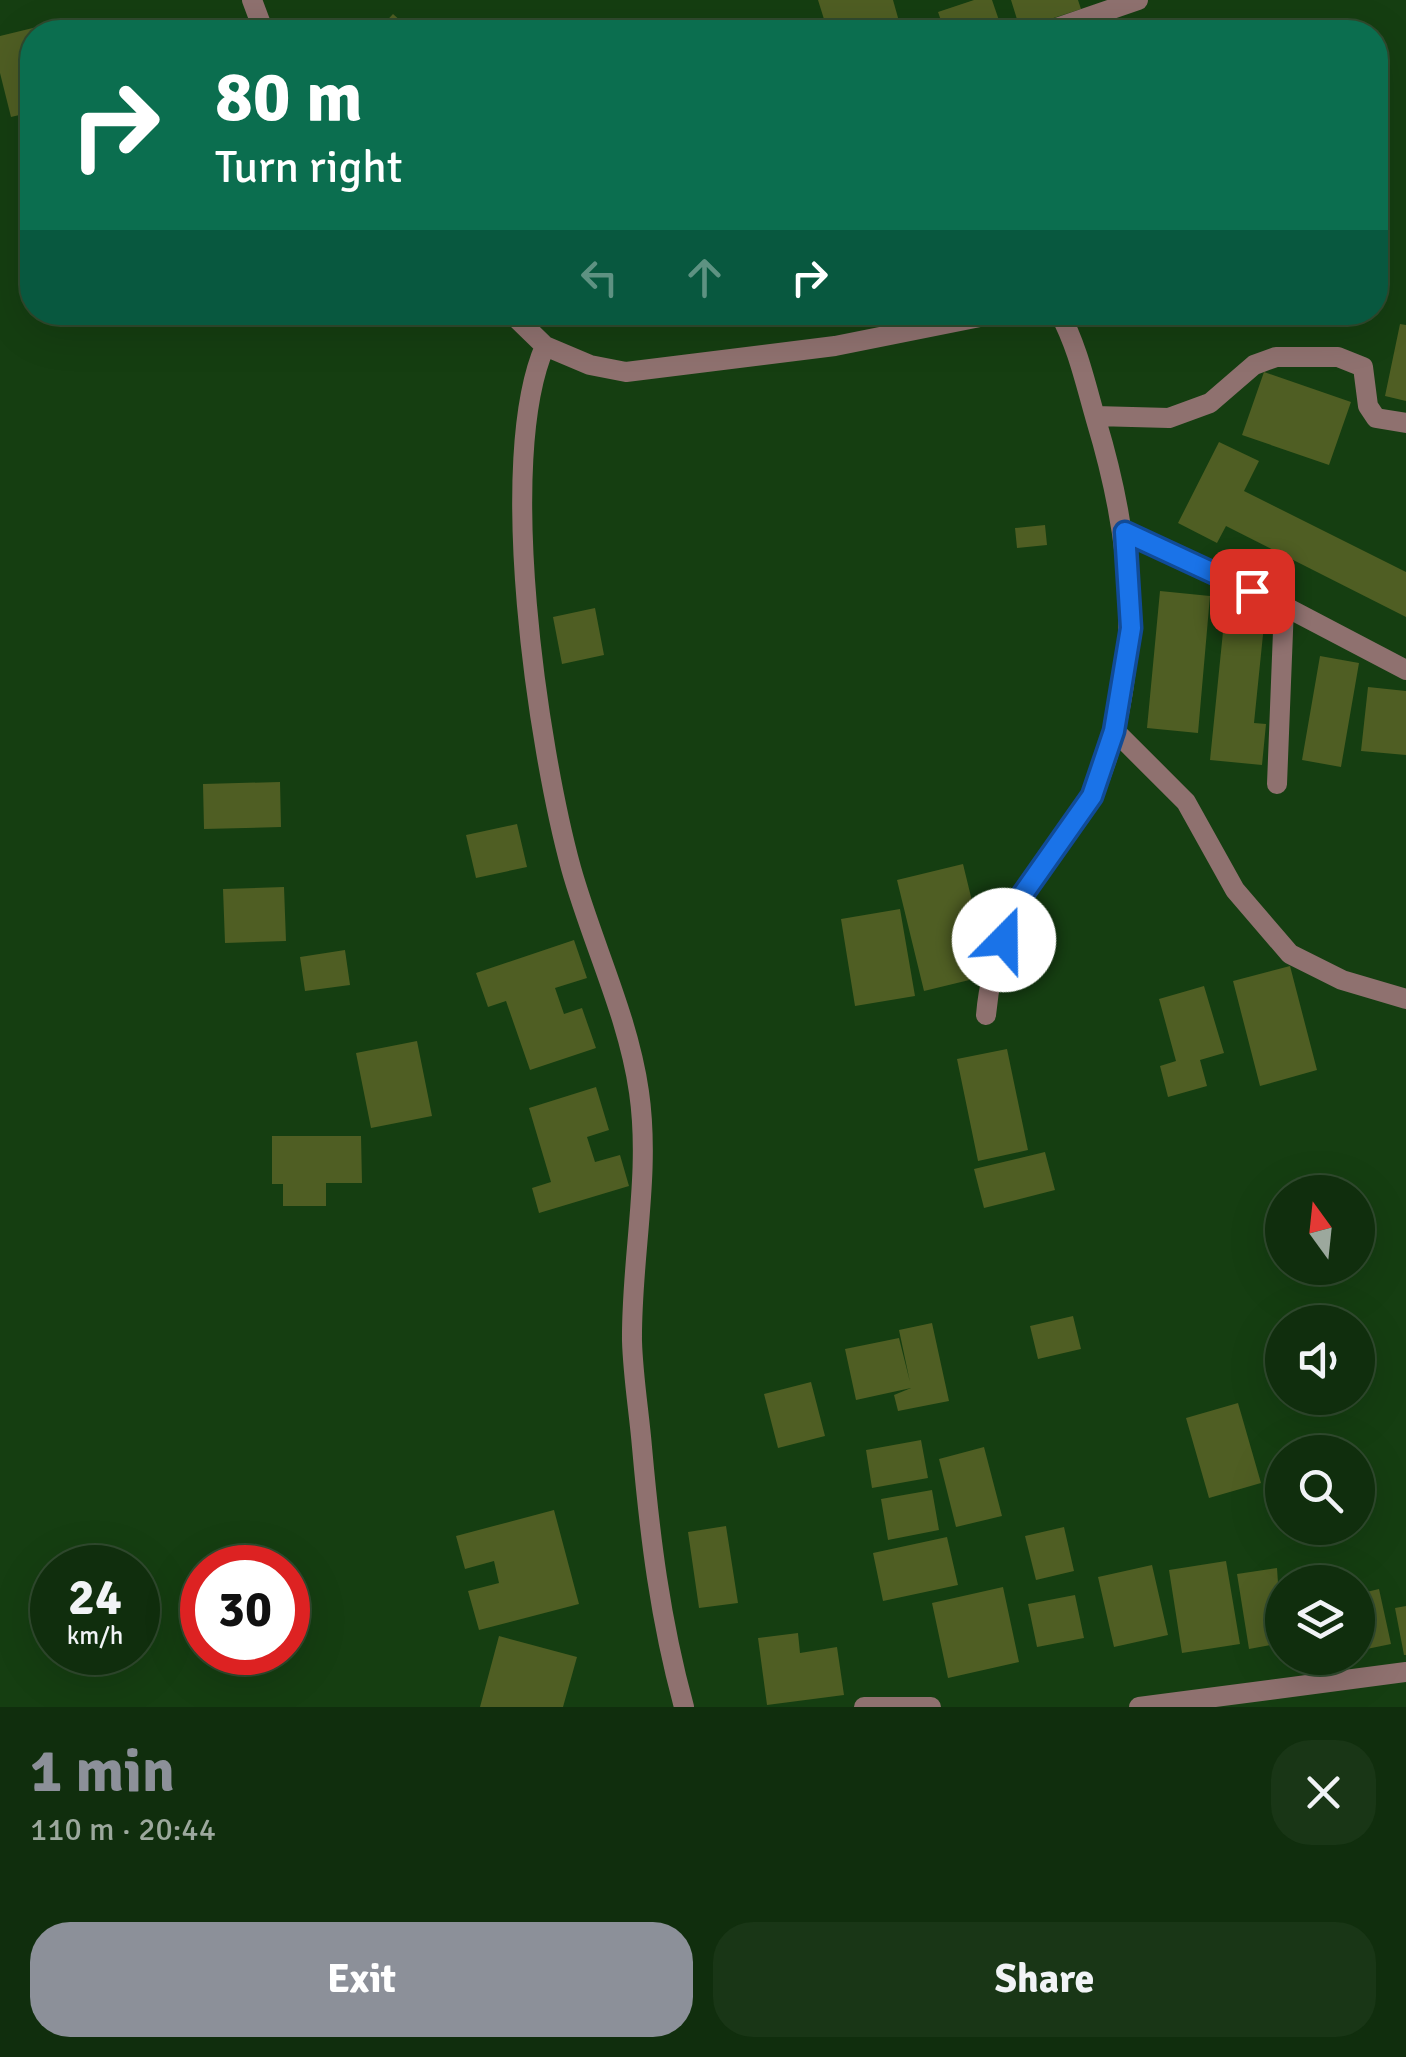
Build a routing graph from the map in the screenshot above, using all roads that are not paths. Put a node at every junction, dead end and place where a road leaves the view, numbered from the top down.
1 (1138, 0) edge
2 (1080, 20) edge
3 (524, 325) edge
4 (940, 325) edge
5 (1066, 325) edge
6 (546, 346) junction
7 (1095, 416) junction
8 (1406, 423) edge
9 (1125, 532) junction
10 (1284, 606) junction
11 (1406, 670) edge
12 (1114, 731) junction
13 (1277, 784) dead end
14 (1406, 999) edge
15 (986, 1016) dead end
16 (1406, 1672) edge
17 (684, 1707) edge
18 (864, 1707) edge
19 (930, 1707) edge
20 (1138, 1707) edge

1 - 2 street
3 - 6 street
4 - 6 street
5 - 7 street
6 - 17 street
7 - 8 street
7 - 9 street
9 - 10 street
9 - 12 street
10 - 11 street
10 - 13 street
12 - 14 street
12 - 15 street
16 - 20 street
18 - 19 street

